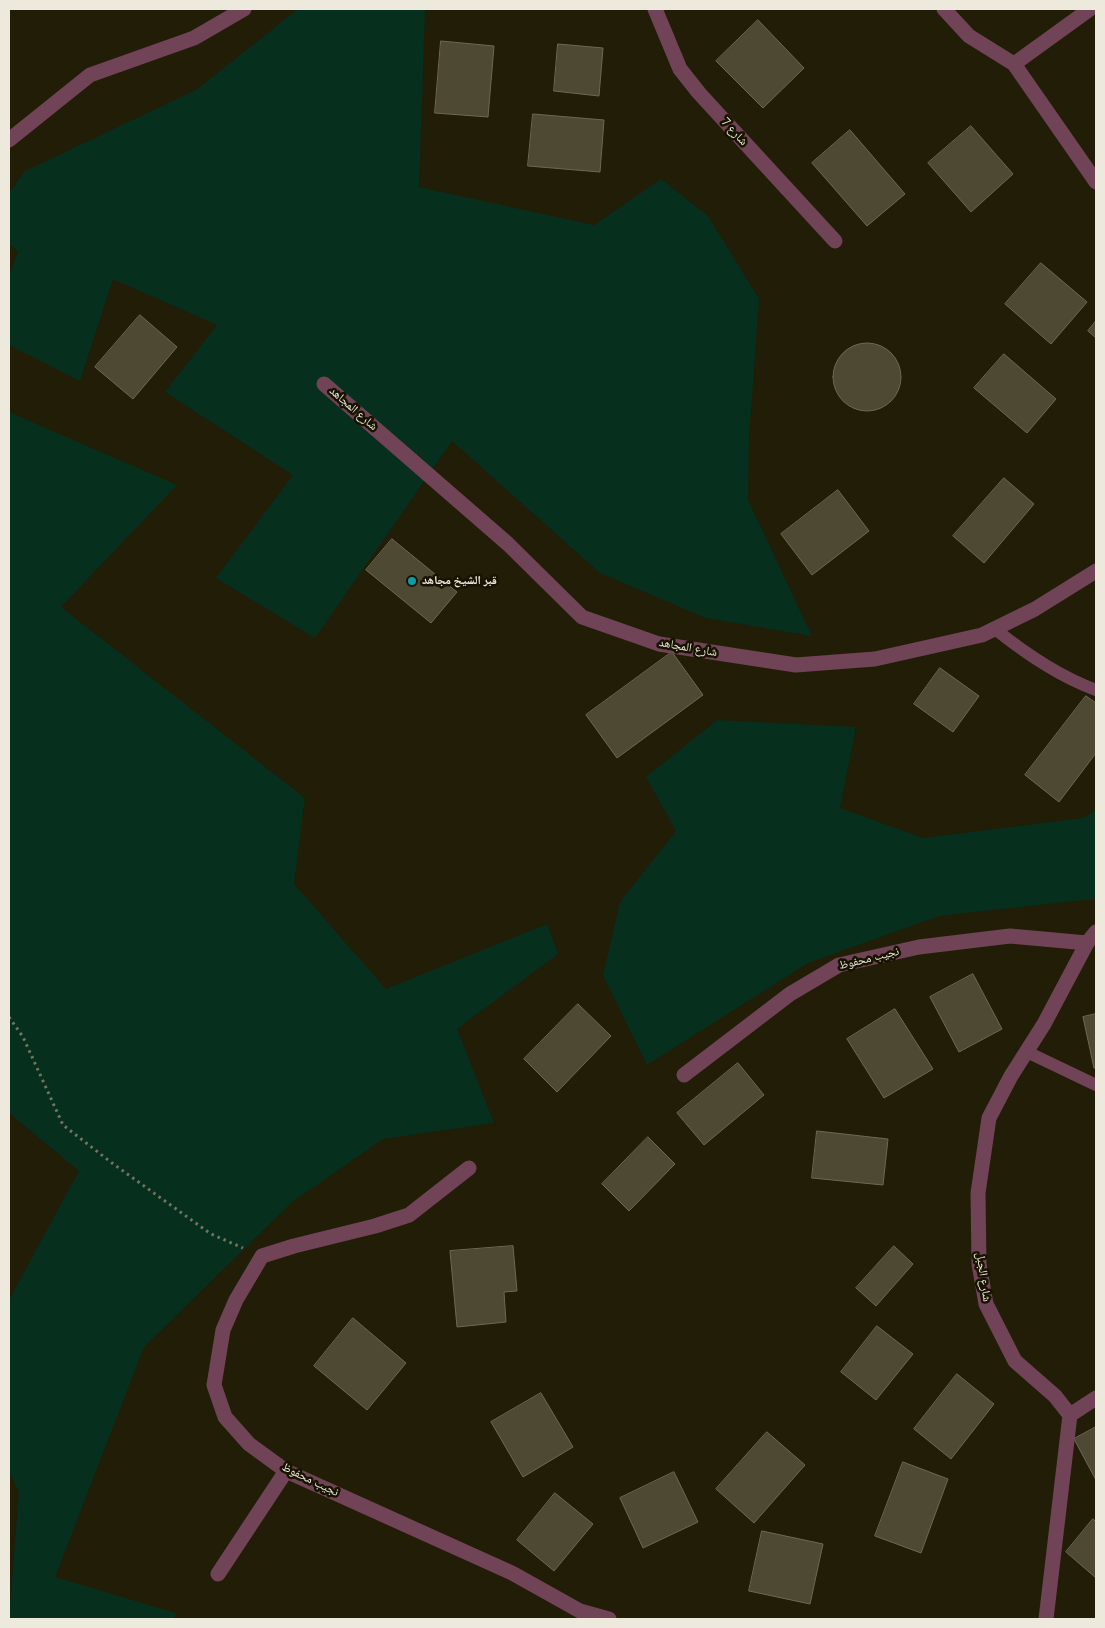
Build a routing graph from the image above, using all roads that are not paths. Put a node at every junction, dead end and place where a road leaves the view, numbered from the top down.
1 (244, 9) edge
2 (656, 9) edge
3 (944, 9) edge
4 (1090, 9) edge
5 (1014, 64) junction
6 (9, 140) edge
7 (1096, 182) edge
8 (835, 241) dead end
9 (324, 384) dead end
10 (1096, 572) edge
11 (995, 629) junction
12 (1096, 690) edge
13 (1092, 938) edge
14 (1027, 1052) junction
15 (684, 1074) dead end
16 (1096, 1086) edge
17 (469, 1168) dead end
18 (1096, 1398) edge
19 (1070, 1416) junction
20 (286, 1471) junction
21 (218, 1574) dead end
22 (609, 1619) edge
23 (1046, 1619) edge

1 - 6 street
2 - 8 street, شارع 7
3 - 5 street
4 - 5 street
5 - 7 street
9 - 11 street, شارع المجاهد
10 - 11 street, شارع المجاهد
11 - 12 lane
13 - 14 street, شارع الجبل
13 - 15 street, نجيب محفوظ
14 - 16 lane
14 - 19 street, شارع الجبل
17 - 20 street, نجيب محفوظ
18 - 19 street
19 - 23 street
20 - 21 street
20 - 22 street, نجيب محفوظ

